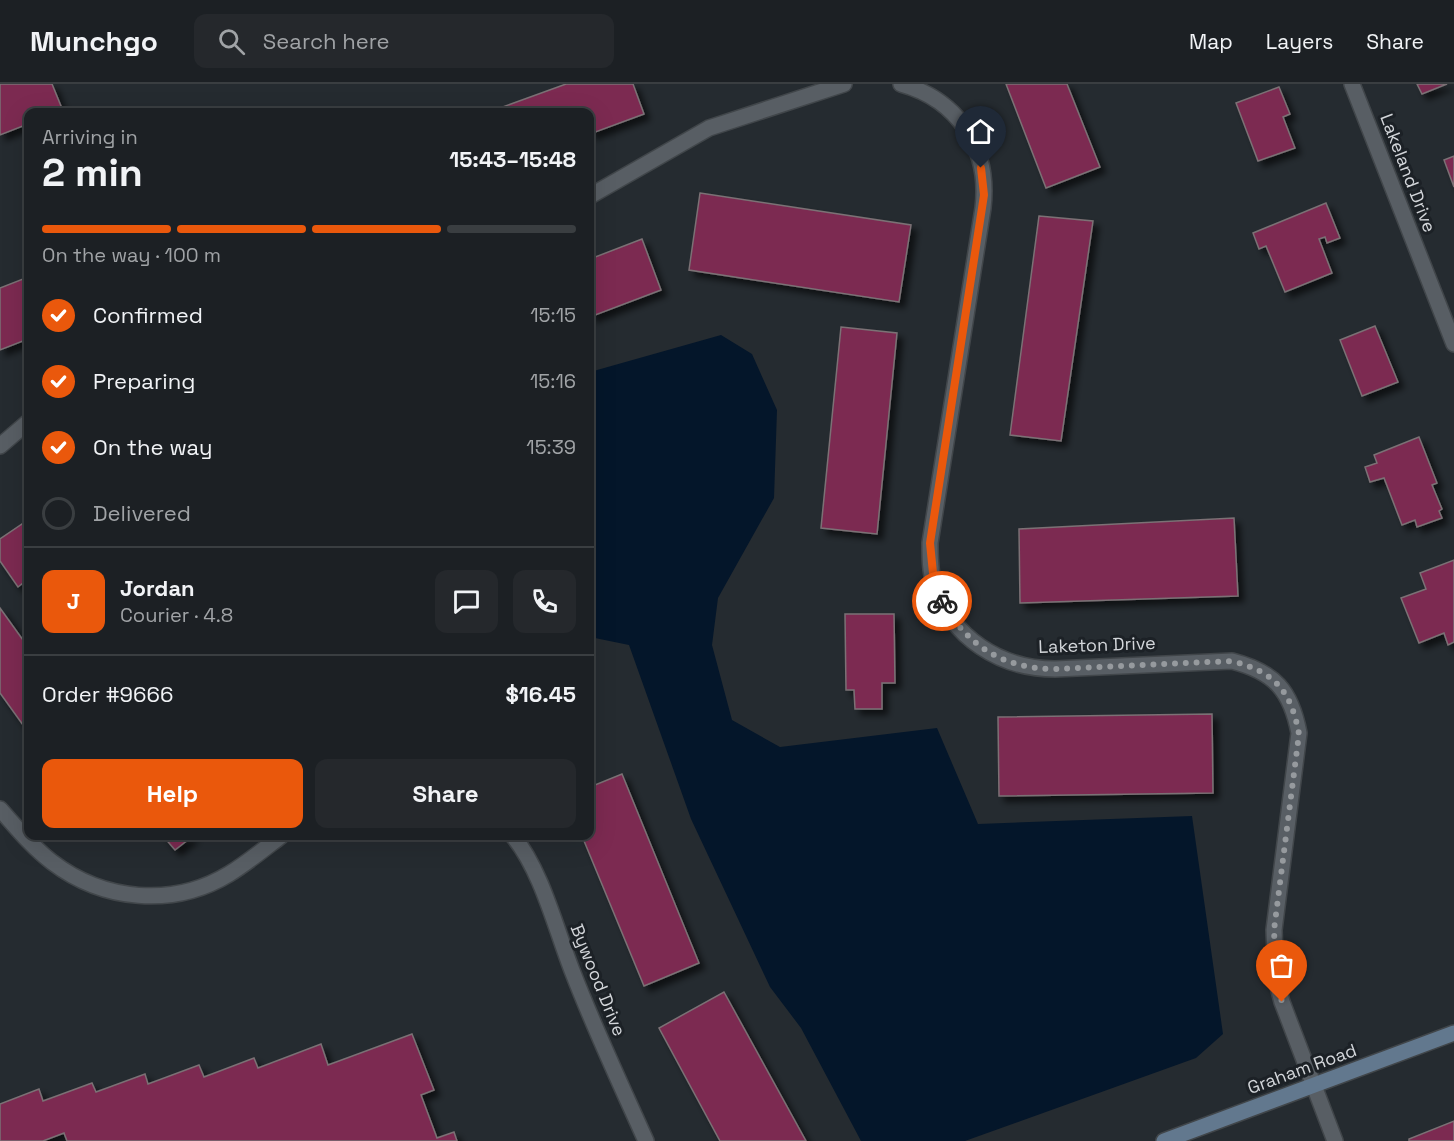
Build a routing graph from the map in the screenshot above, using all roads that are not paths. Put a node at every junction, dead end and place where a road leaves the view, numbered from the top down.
1 (844, 84) edge
2 (901, 84) edge
3 (1352, 84) edge
4 (594, 194) edge
5 (1454, 344) edge
6 (24, 425) edge
7 (0, 446) edge
8 (0, 809) edge
9 (24, 835) edge
10 (28, 840) edge
11 (275, 840) edge
12 (516, 840) edge
13 (1454, 1033) edge
14 (1313, 1085) junction
15 (646, 1141) edge
16 (1164, 1141) edge
17 (1335, 1141) edge

1 - 4 street
2 - 14 street, Laketon Drive
3 - 5 street, Lakeland Drive
6 - 7 street
8 - 9 street
10 - 11 street
12 - 15 street, Bywood Drive
13 - 14 street, Graham Road
14 - 16 street, Graham Road
14 - 17 street, Laketon Drive

